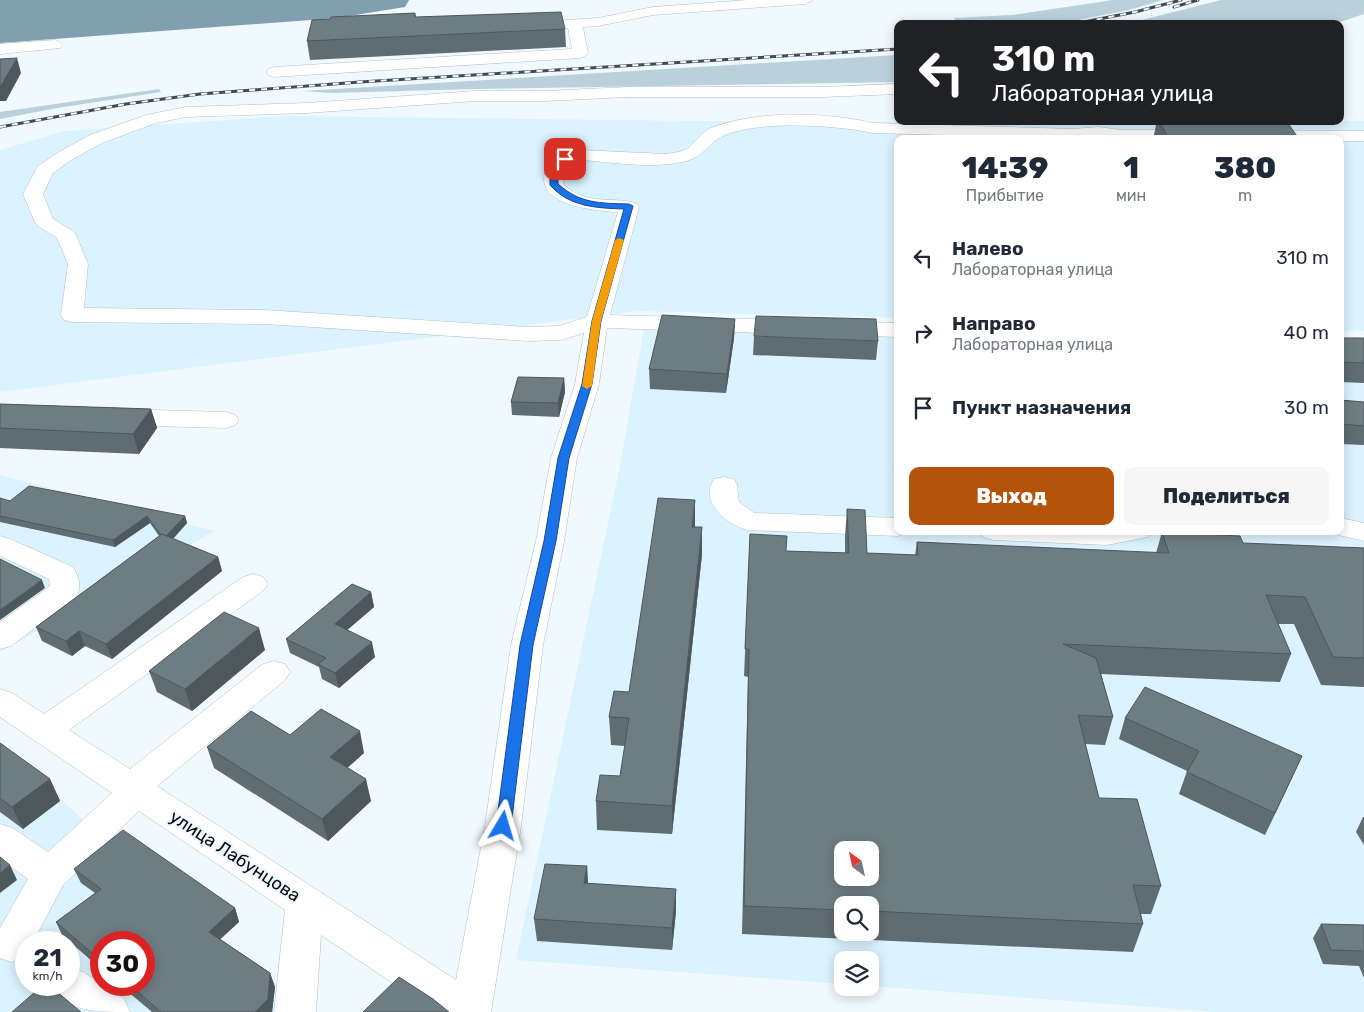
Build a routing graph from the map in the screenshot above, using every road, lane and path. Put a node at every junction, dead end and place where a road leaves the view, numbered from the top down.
1 (806, 0) edge
2 (575, 23) junction
3 (537, 25) edge
4 (55, 45) dead end
5 (0, 49) edge
6 (274, 72) dead end
7 (894, 90) edge
8 (1212, 135) edge
9 (1344, 136) edge
10 (1364, 136) edge
11 (596, 321) junction
12 (894, 330) edge
13 (88, 416) edge
14 (226, 420) dead end
15 (724, 485) dead end
16 (894, 527) edge
17 (1344, 527) edge
18 (1364, 532) edge
19 (1084, 535) edge
20 (1113, 535) edge
21 (6, 555) edge
22 (253, 584) dead end
23 (0, 638) edge
24 (274, 672) dead end
25 (0, 701) edge
26 (45, 730) junction
27 (134, 789) junction
28 (0, 839) edge
29 (50, 874) junction
30 (305, 901) junction
31 (13, 946) edge
32 (80, 992) edge
33 (109, 1012) edge
34 (295, 1012) edge
35 (470, 1012) edge

1 - 2 street
2 - 3 street
2 - 6 street
4 - 5 street
7 - 11 street
8 - 11 street
9 - 10 street
11 - 12 street
11 - 35 street
13 - 14 street
15 - 16 street
17 - 18 street
19 - 20 street
21 - 23 street
22 - 26 street
24 - 27 street
25 - 26 street, улица Лабунцова
26 - 27 street, улица Лабунцова
27 - 29 street
27 - 30 street, улица Лабунцова
28 - 29 street
29 - 31 street
30 - 34 street
30 - 35 street, улица Лабунцова
32 - 33 street

